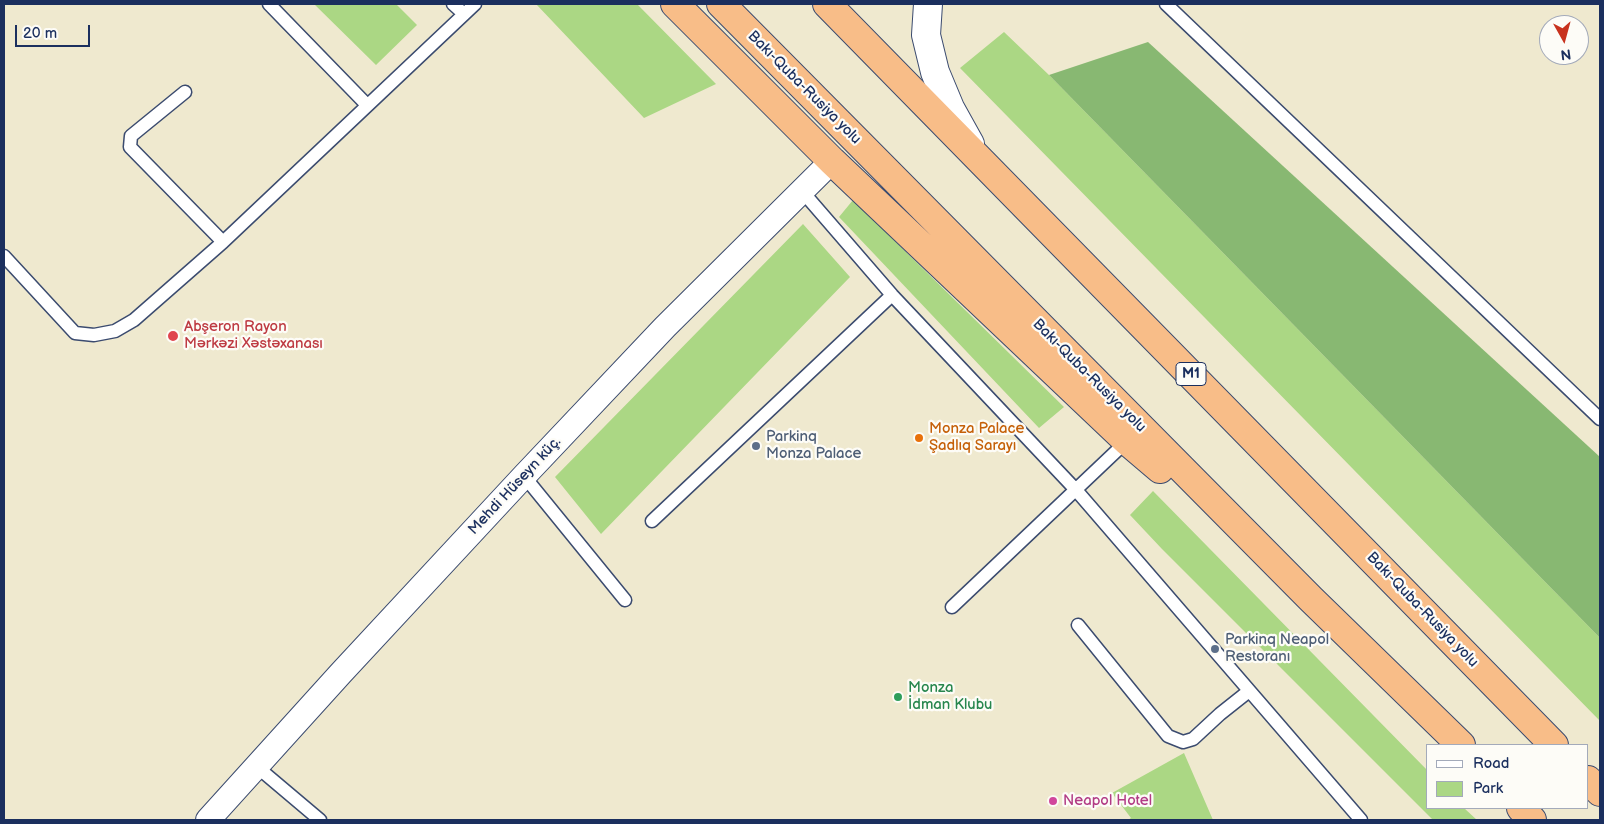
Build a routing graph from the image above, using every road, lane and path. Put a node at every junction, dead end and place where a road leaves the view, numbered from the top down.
1 (269, 4) edge
2 (453, 4) edge
3 (475, 4) edge
4 (675, 4) edge
5 (721, 4) edge
6 (827, 4) edge
7 (928, 4) edge
8 (1166, 4) edge
9 (464, 14) junction
10 (185, 92) dead end
11 (367, 105) junction
12 (976, 154) junction
13 (832, 161) junction
14 (802, 192) junction
15 (223, 242) junction
16 (4, 256) edge
17 (892, 295) junction
18 (1600, 419) edge
19 (1127, 441) junction
20 (524, 476) junction
21 (1076, 490) junction
22 (652, 521) dead end
23 (1311, 599) junction
24 (624, 600) dead end
25 (952, 607) dead end
26 (1078, 625) dead end
27 (1249, 691) junction
28 (1459, 744) edge
29 (1553, 744) edge
30 (256, 766) junction
31 (1589, 781) edge
32 (1600, 792) edge
33 (1522, 809) edge
34 (208, 820) edge
35 (320, 820) edge
36 (1360, 820) edge
37 (1532, 820) edge

1 - 11 lane
2 - 9 lane
3 - 9 lane
4 - 13 highway
5 - 23 highway, Bakı-Quba-Rusiya yolu
6 - 12 highway, Bakı-Quba-Rusiya yolu / M1
7 - 12 street
8 - 18 lane
9 - 11 lane
10 - 15 lane
11 - 15 lane
12 - 29 highway, Bakı-Quba-Rusiya yolu / M1
13 - 14 street, Mehdi Hüseyn küç.
13 - 19 highway
14 - 17 lane
14 - 20 street, Mehdi Hüseyn küç.
15 - 16 lane
17 - 21 lane
17 - 22 lane
19 - 21 lane
19 - 23 highway
20 - 24 lane
20 - 30 street, Mehdi Hüseyn küç.
21 - 25 lane
21 - 27 lane
23 - 28 highway, Bakı-Quba-Rusiya yolu
26 - 27 lane
27 - 36 lane
30 - 34 street, Mehdi Hüseyn küç.
30 - 35 lane
31 - 32 highway
33 - 37 highway

